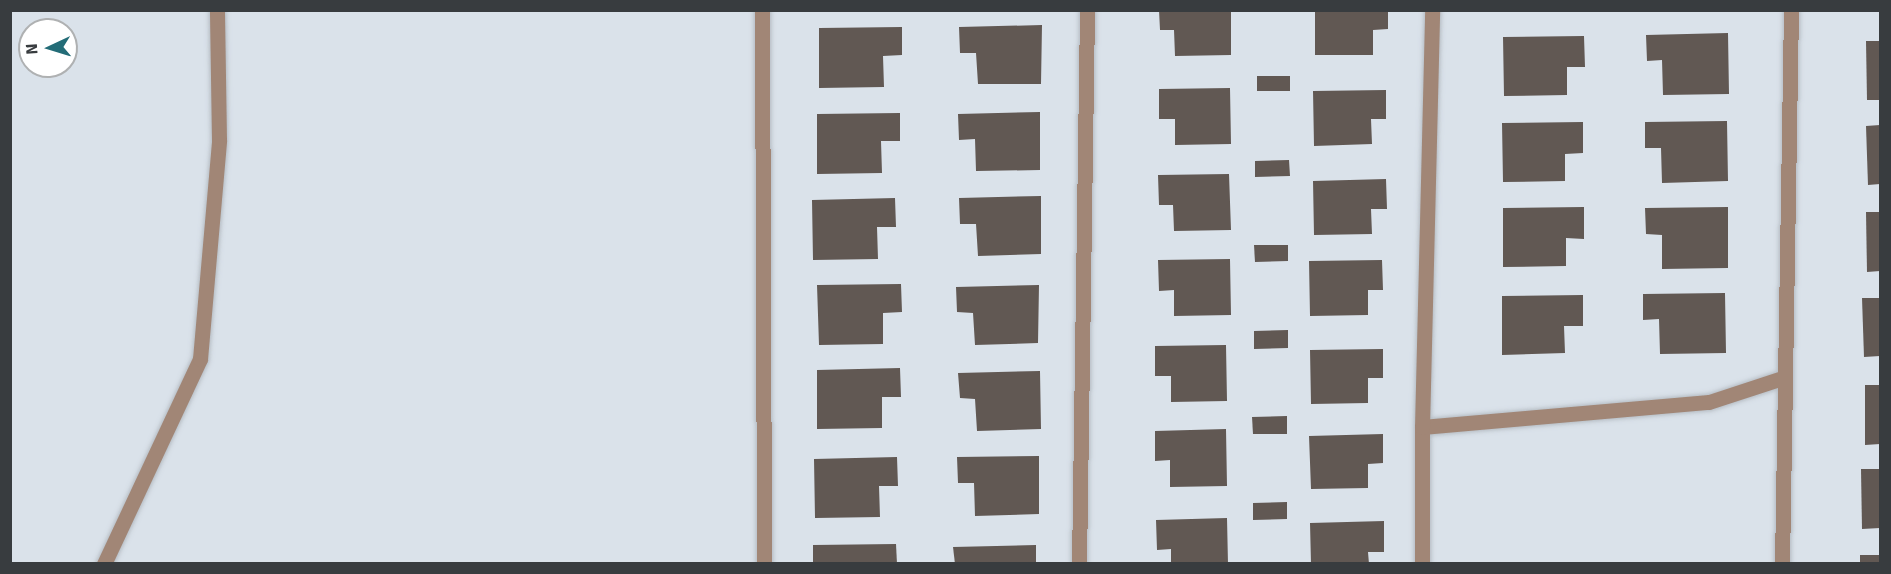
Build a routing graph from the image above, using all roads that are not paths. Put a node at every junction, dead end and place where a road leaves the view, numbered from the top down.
1 (217, 10) edge
2 (762, 10) edge
3 (1087, 10) edge
4 (1432, 10) edge
5 (1791, 10) edge
6 (1785, 377) junction
7 (1422, 427) junction
8 (104, 564) edge
9 (764, 564) edge
10 (1079, 564) edge
11 (1422, 564) edge
12 (1782, 564) edge

1 - 8 street
2 - 9 street
3 - 10 street
4 - 7 street
5 - 6 street
6 - 7 street
6 - 12 street
7 - 11 street

